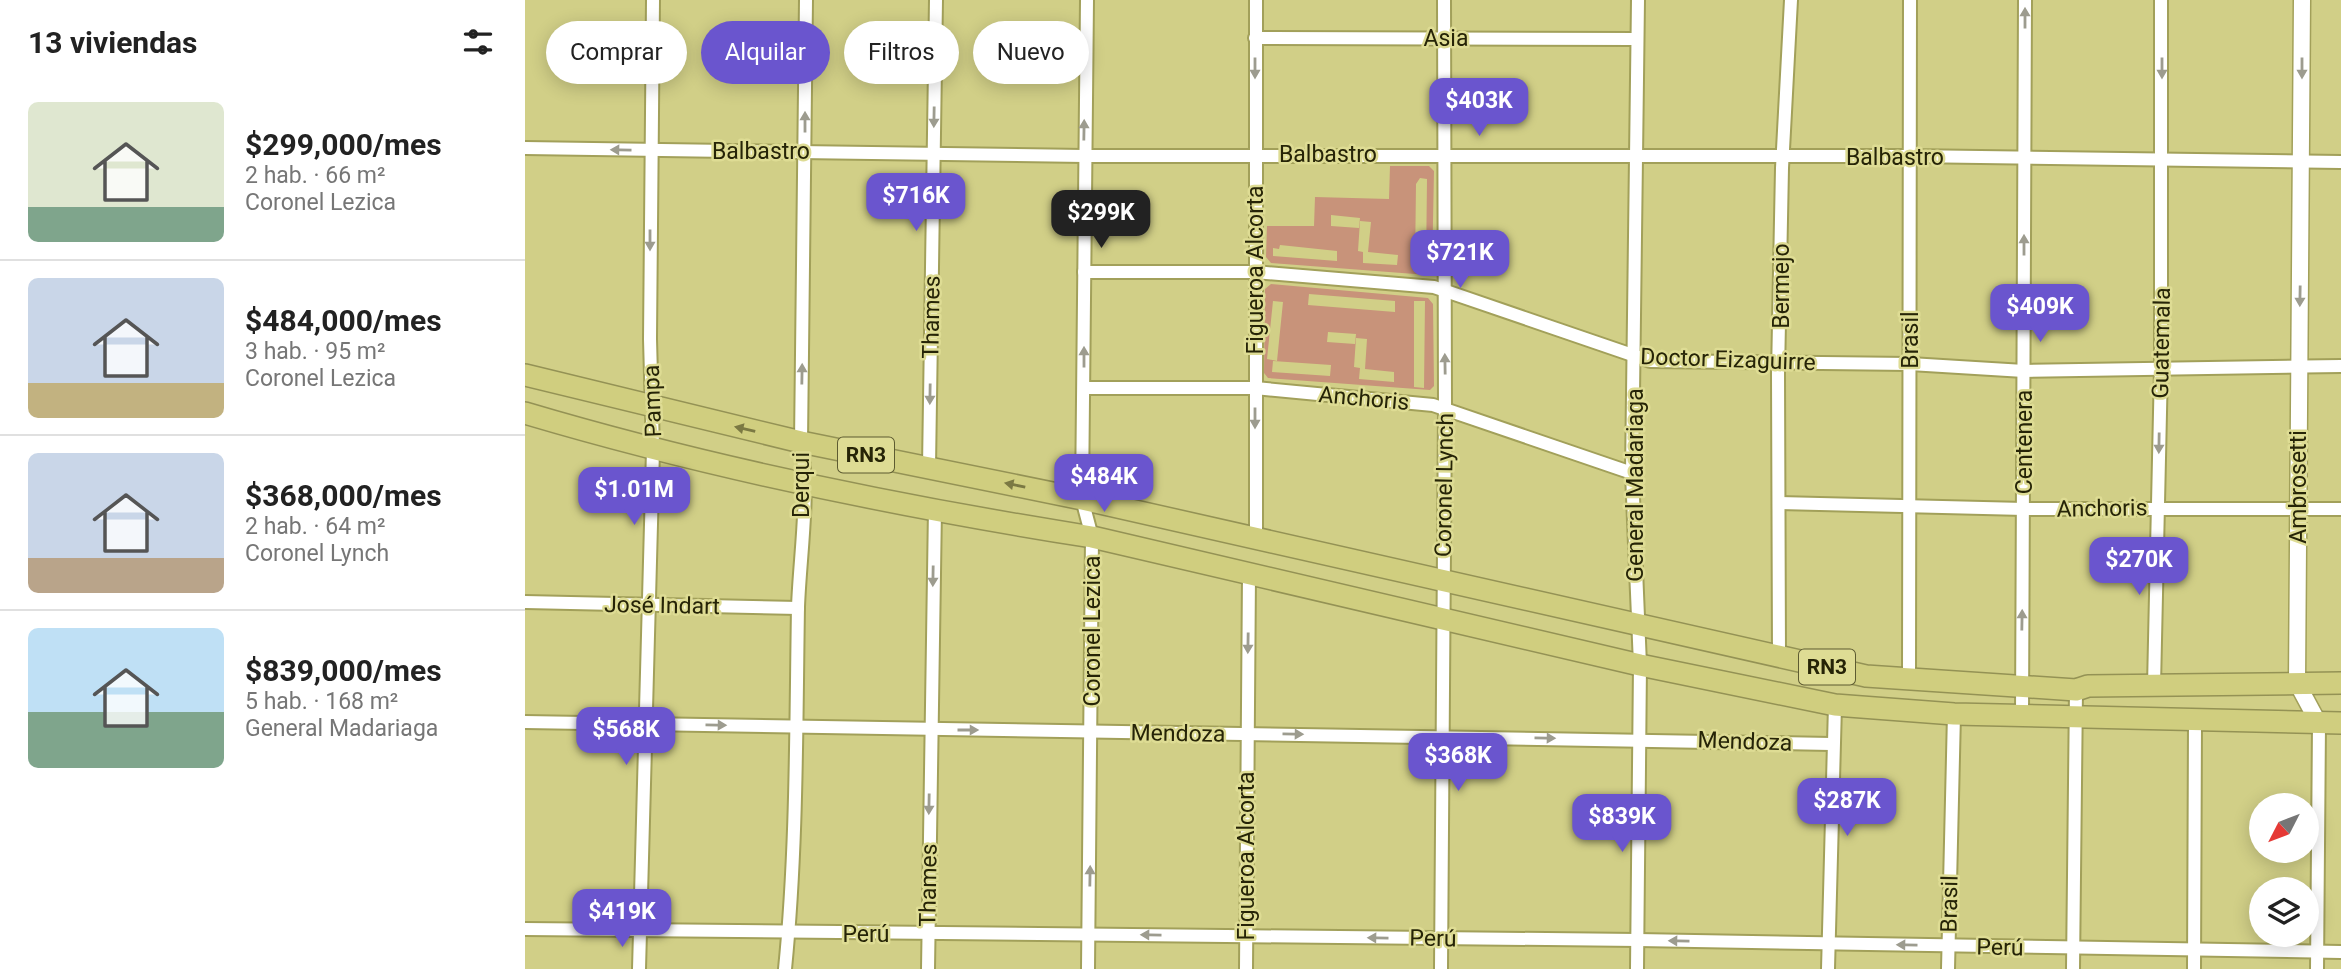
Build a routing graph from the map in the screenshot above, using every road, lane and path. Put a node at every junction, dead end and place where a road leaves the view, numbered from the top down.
1 (653, 0) edge
2 (806, 0) edge
3 (936, 0) edge
4 (1087, 0) edge
5 (1256, 0) edge
6 (1444, 0) edge
7 (1638, 0) edge
8 (1791, 0) edge
9 (1910, 0) edge
10 (2025, 0) edge
11 (2161, 0) edge
12 (2302, 0) edge
13 (1255, 38) junction
14 (1443, 38) junction
15 (1637, 39) junction
16 (525, 148) edge
17 (650, 150) junction
18 (805, 151) junction
19 (934, 153) junction
20 (1255, 154) junction
21 (1443, 155) junction
22 (1084, 156) junction
23 (1636, 156) junction
24 (1909, 156) junction
25 (1783, 157) junction
26 (2024, 159) junction
27 (2162, 159) junction
28 (2301, 161) junction
29 (2341, 162) edge
30 (1084, 272) junction
31 (1254, 272) junction
32 (1444, 289) junction
33 (1635, 358) junction
34 (1780, 362) junction
35 (1910, 365) junction
36 (2341, 366) edge
37 (2161, 367) junction
38 (2299, 367) junction
39 (2024, 371) junction
40 (525, 375) edge
41 (1084, 388) junction
42 (1255, 388) junction
43 (651, 407) junction
44 (1445, 408) junction
45 (525, 413) edge
46 (801, 442) junction
47 (653, 450) junction
48 (929, 467) junction
49 (1632, 473) junction
50 (805, 483) junction
51 (1082, 499) junction
52 (1779, 503) junction
53 (1912, 506) junction
54 (2158, 507) junction
55 (935, 508) junction
56 (2024, 509) junction
57 (2297, 509) junction
58 (2341, 509) edge
59 (1092, 537) junction
60 (1256, 540) junction
61 (1249, 574) junction
62 (1442, 579) junction
63 (525, 602) edge
64 (648, 605) junction
65 (798, 608) junction
66 (1441, 617) junction
67 (1636, 623) junction
68 (1779, 655) junction
69 (1640, 665) junction
70 (1909, 681) junction
71 (2297, 683) junction
72 (2341, 683) edge
73 (2154, 686) junction
74 (2022, 688) junction
75 (2075, 690) junction
76 (1835, 705) junction
77 (1954, 714) junction
78 (2022, 716) junction
79 (2075, 718) junction
80 (525, 722) edge
81 (2195, 722) junction
82 (2341, 723) edge
83 (644, 724) junction
84 (2319, 724) junction
85 (798, 727) junction
86 (930, 730) junction
87 (1092, 731) junction
88 (1246, 734) junction
89 (1441, 737) junction
90 (1641, 739) junction
91 (1831, 744) junction
92 (525, 929) edge
93 (639, 929) junction
94 (788, 933) junction
95 (928, 934) junction
96 (1089, 934) junction
97 (1246, 936) junction
98 (1441, 938) junction
99 (1638, 940) junction
100 (1828, 944) junction
101 (1948, 946) junction
102 (2073, 948) junction
103 (2195, 949) junction
104 (2317, 951) junction
105 (2341, 952) edge
106 (639, 969) edge
107 (785, 969) edge
108 (928, 969) edge
109 (1089, 969) edge
110 (1246, 969) edge
111 (1441, 969) edge
112 (1637, 969) edge
113 (1828, 969) edge
114 (1948, 969) edge
115 (2073, 969) edge
116 (2195, 969) edge
117 (2317, 969) edge

1 - 17 street, Pampa
18 -> 2 street, Derqui
3 -> 19 street, Thames
22 -> 4 street, Coronel Lezica
5 - 13 street, Figueroa Alcorta
6 - 14 street, Coronel Lynch
7 - 15 street, General Madariaga
8 - 25 street, Bermejo
9 - 24 street, Brasil
26 -> 10 street, Centenera
11 -> 27 street, Guatemala
12 -> 28 street, Ambrosetti
13 - 14 street, Asia
13 -> 20 street, Figueroa Alcorta
14 - 15 street, Asia
14 - 21 street, Coronel Lynch
15 - 23 street, General Madariaga
17 -> 16 street, Balbastro
17 - 18 street, Balbastro
17 -> 43 street, Pampa
18 - 19 street, Balbastro
46 -> 18 street, Derqui
19 - 22 street, Balbastro
19 -> 48 street, Thames
20 - 21 street, Balbastro
20 - 22 street, Balbastro
20 - 31 street, Figueroa Alcorta
21 - 23 street, Balbastro
21 - 32 street, Coronel Lynch
22 - 30 street, Coronel Lezica
23 - 25 street, Balbastro
23 - 33 street, General Madariaga
24 - 25 street, Balbastro
24 - 26 street, Balbastro
24 - 35 street, Brasil
25 - 34 street, Bermejo
26 - 27 street, Balbastro
39 -> 26 street, Centenera
27 - 28 street, Balbastro
27 - 37 street, Guatemala
28 - 29 street, Balbastro
28 -> 38 street, Ambrosetti
30 - 31 street, Doctor Eizaguirre
41 -> 30 street, Coronel Lezica
31 - 32 street, Doctor Eizaguirre
31 - 42 street, Figueroa Alcorta
32 - 33 street, Doctor Eizaguirre
44 -> 32 street, Coronel Lynch
33 - 34 street, Doctor Eizaguirre
33 - 49 street, General Madariaga
34 - 35 street, Doctor Eizaguirre
34 - 52 street, Bermejo
35 - 39 street, Doctor Eizaguirre
35 - 53 street, Brasil
36 - 38 street, Doctor Eizaguirre
37 - 38 street, Doctor Eizaguirre
37 - 39 street, Doctor Eizaguirre
37 -> 54 street, Guatemala
38 - 57 street, Ambrosetti
39 - 56 street, Centenera
40 - 43 highway, RN3
41 - 42 street, Anchoris
41 - 51 street, Coronel Lezica
42 - 44 street, Anchoris
42 -> 60 street, Figueroa Alcorta
46 -> 43 highway, RN3
43 - 47 street, Pampa
44 - 49 street, Anchoris
44 - 62 street, Coronel Lynch
45 - 47 highway, RN3
46 - 48 highway, RN3
46 - 50 street, Derqui
47 - 50 highway, RN3
47 - 64 street, Pampa
51 -> 48 highway, RN3
49 - 67 street, General Madariaga
50 - 55 highway, RN3
50 - 65 street, Derqui
51 - 59 street, Coronel Lezica
51 - 60 highway, RN3
52 - 53 street, Anchoris
52 - 68 street, Bermejo
53 - 56 street, Anchoris
53 - 70 street, Brasil
54 - 56 street, Anchoris
54 - 57 street, Anchoris
54 - 73 street, Guatemala
55 - 59 highway, RN3
55 -> 86 street, Thames
74 -> 56 street, Centenera
57 - 58 street, Anchoris
57 - 71 street, Ambrosetti
59 - 61 highway, RN3
59 - 87 street, Coronel Lezica
60 - 62 highway, RN3
61 - 66 highway, RN3
61 -> 88 street, Figueroa Alcorta
62 - 66 street, Coronel Lynch
62 - 67 highway, RN3
63 - 64 street, José Indart
64 - 65 street, José Indart
64 - 83 street, Pampa
65 - 85 street, Derqui
66 - 69 highway, RN3
66 - 89 street, Coronel Lynch
67 - 68 highway, RN3
67 - 69 street, General Madariaga
68 - 70 highway, RN3
69 - 76 highway, RN3
69 - 90 street, General Madariaga
70 - 74 highway, RN3
71 - 72 highway, RN3
71 - 73 highway, RN3
71 - 84 street, Ambrosetti
73 - 75 highway, RN3
74 - 75 highway, RN3
74 - 78 street, Centenera
75 - 79 street
76 - 77 highway, RN3
76 - 91 street
77 - 78 highway, RN3
77 - 101 street, Brasil
78 - 79 highway, RN3
79 - 81 highway, RN3
79 - 102 street
80 - 83 street, Mendoza
81 - 84 highway, RN3
81 - 103 street
82 - 84 highway, RN3
83 -> 85 street, Mendoza
83 - 93 street, Pampa
84 - 104 street, Ambrosetti
85 - 86 street, Mendoza
85 - 94 street, Derqui
86 -> 87 street, Mendoza
86 -> 95 street, Thames
87 - 88 street, Mendoza
96 -> 87 street, Coronel Lezica
88 -> 89 street, Mendoza
88 - 97 street, Figueroa Alcorta
89 -> 90 street, Mendoza
89 - 98 street, Coronel Lynch
90 - 91 street, Mendoza
90 - 99 street, General Madariaga
91 - 100 street
92 - 93 street, Perú
93 - 94 street, Perú
93 - 106 street, Pampa
94 - 95 street, Perú
94 - 107 street, Derqui
95 - 96 street, Perú
95 - 108 street, Thames
97 -> 96 street, Perú
96 - 109 street, Coronel Lezica
98 -> 97 street, Perú
97 - 110 street, Figueroa Alcorta
98 - 99 street, Perú
98 - 111 street, Coronel Lynch
100 -> 99 street, Perú
99 - 112 street, General Madariaga
101 -> 100 street, Perú
100 - 113 street
101 - 102 street, Perú
101 - 114 street, Brasil
102 - 103 street, Perú
102 - 115 street
103 - 104 street, Perú
103 - 116 street
104 - 105 street, Perú
104 - 117 street, Ambrosetti

